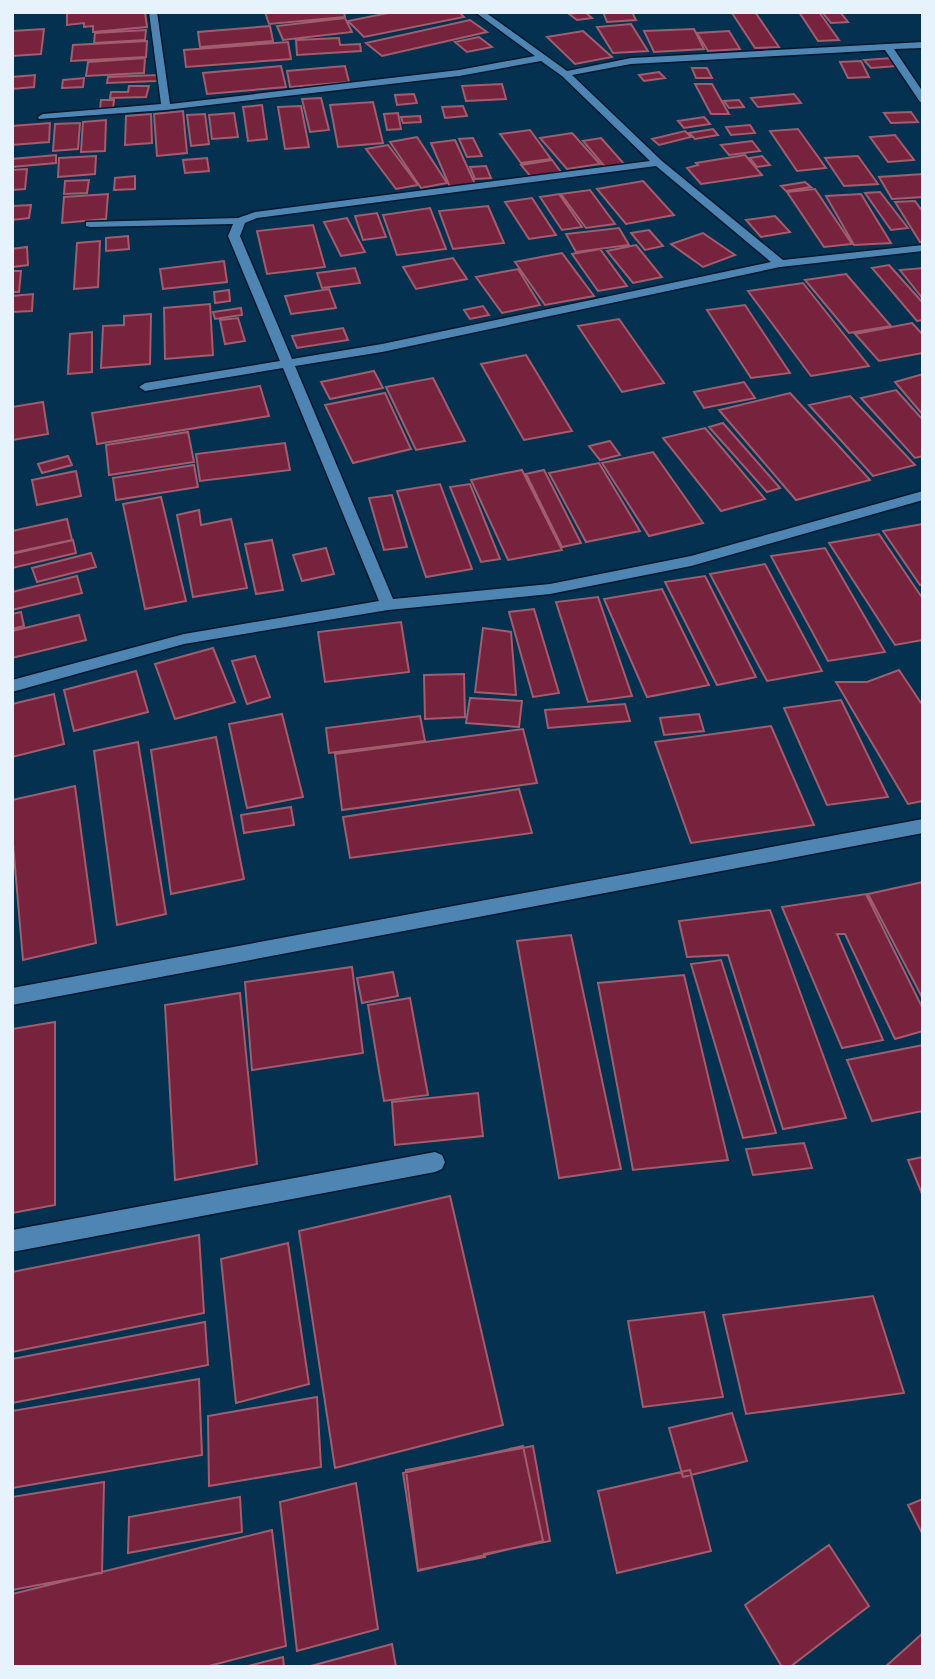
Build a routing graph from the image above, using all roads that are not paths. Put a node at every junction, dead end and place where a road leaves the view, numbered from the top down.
1 (153, 12) edge
2 (479, 12) edge
3 (923, 46) edge
4 (888, 47) junction
5 (541, 58) junction
6 (565, 74) junction
7 (923, 100) edge
8 (166, 107) junction
9 (43, 117) dead end
10 (658, 163) junction
11 (240, 221) junction
12 (90, 224) dead end
13 (923, 248) edge
14 (780, 264) junction
15 (289, 364) junction
16 (145, 387) dead end
17 (923, 495) edge
18 (388, 606) junction
19 (12, 686) edge
20 (923, 827) edge
21 (12, 997) edge
22 (435, 1163) dead end
23 (12, 1241) edge

1 - 8 street
2 - 5 street
3 - 4 street
4 - 6 street
4 - 7 street
5 - 6 street
5 - 8 street
6 - 10 street
8 - 9 street
10 - 11 street
10 - 14 street
11 - 12 street
11 - 15 street
13 - 14 street
14 - 15 street
15 - 16 street
15 - 18 street
17 - 18 street
18 - 19 street
20 - 21 street
22 - 23 street

